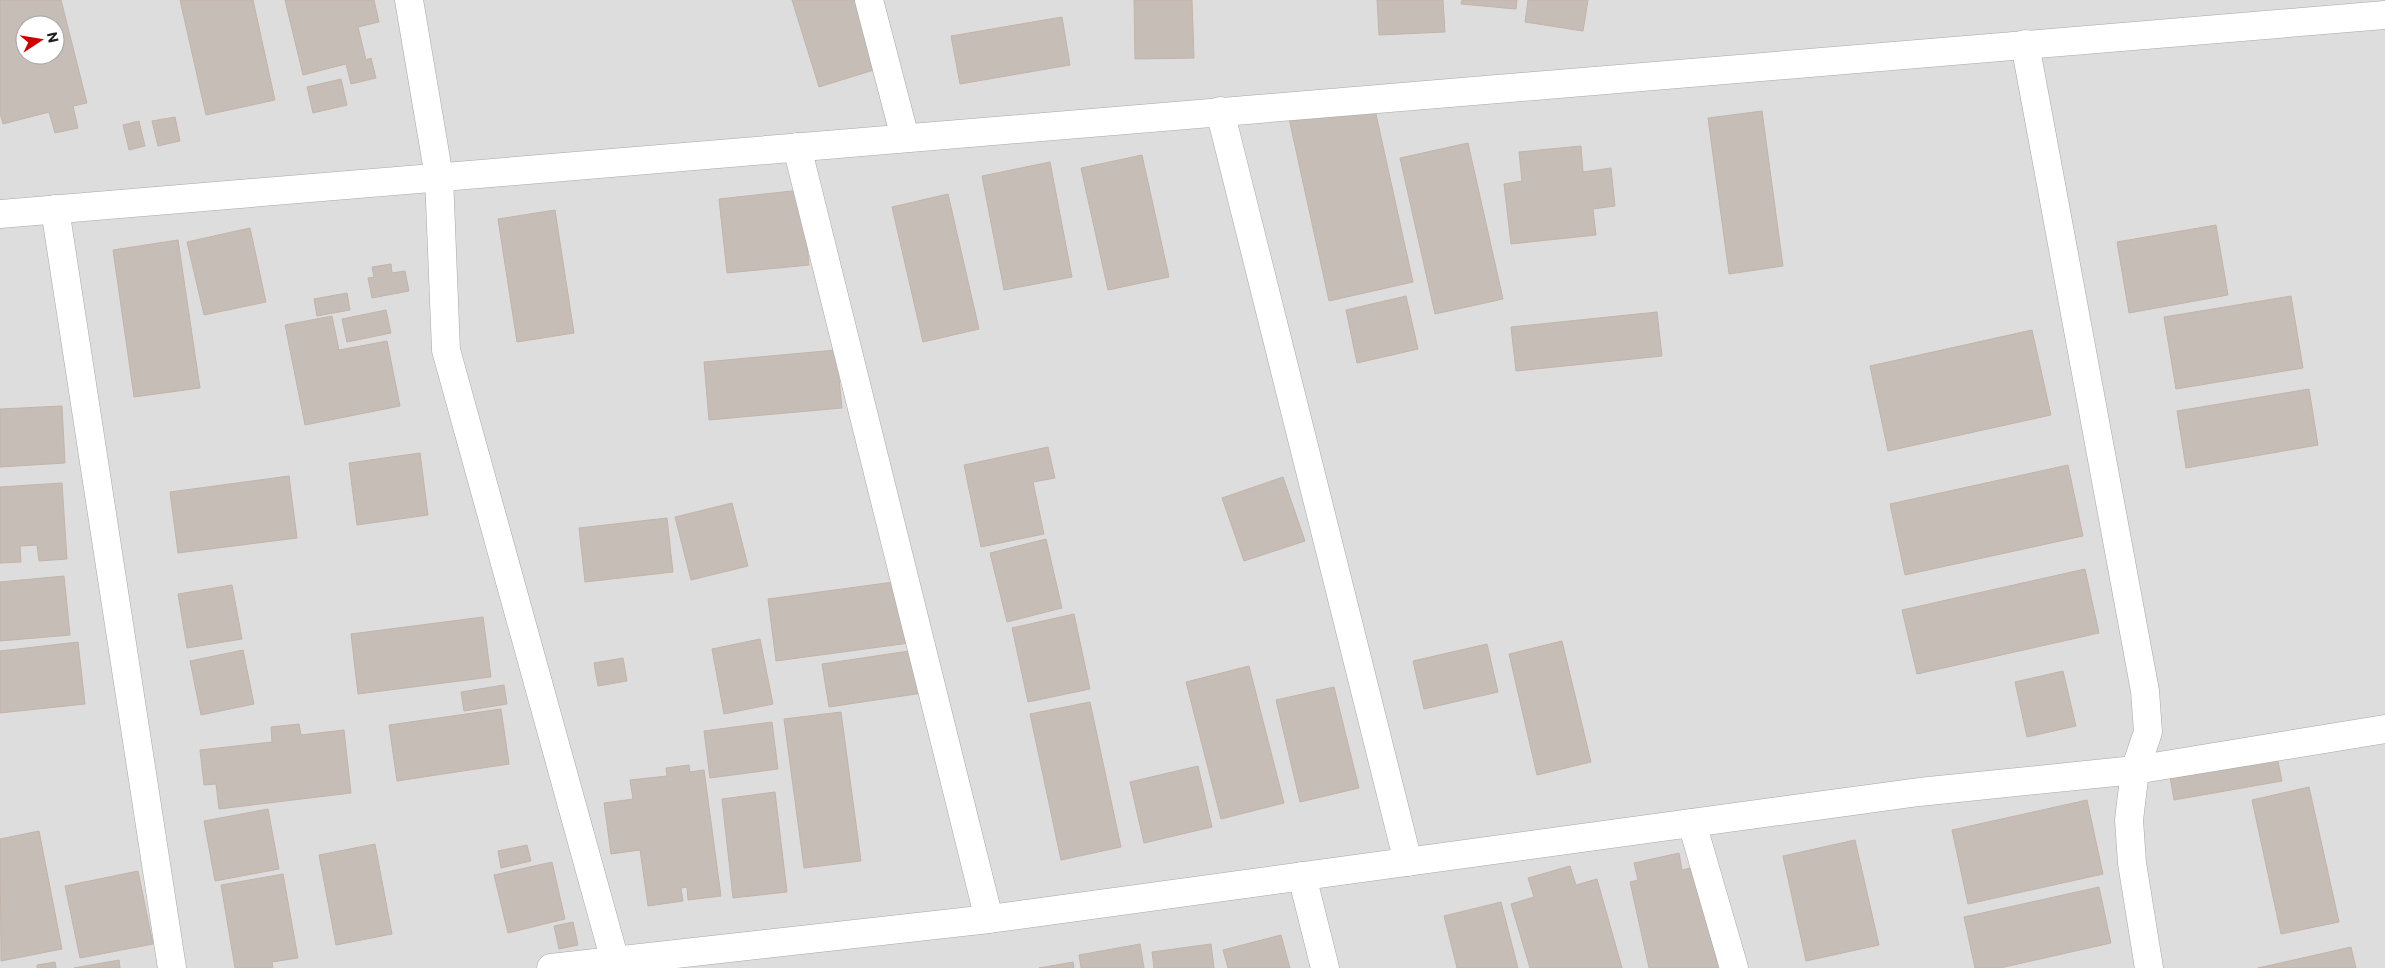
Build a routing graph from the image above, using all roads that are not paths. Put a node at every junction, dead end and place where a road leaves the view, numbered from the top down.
1 (410, 0) edge
2 (869, 0) edge
3 (2385, 15) edge
4 (2025, 44) junction
5 (1220, 111) junction
6 (905, 138) junction
7 (797, 147) junction
8 (439, 177) junction
9 (55, 209) junction
10 (0, 214) edge
11 (2385, 730) edge
12 (2135, 770) junction
13 (1692, 823) junction
14 (1408, 862) junction
15 (1302, 876) junction
16 (989, 919) junction
17 (615, 961) junction
18 (172, 968) edge
19 (551, 968) edge
20 (1325, 968) edge
21 (1734, 968) edge
22 (2149, 968) edge

1 - 8 street
2 - 6 street
3 - 4 street
4 - 5 street
4 - 12 street
5 - 6 street
5 - 14 street
6 - 7 street
7 - 8 street
7 - 16 street
8 - 9 street
8 - 17 street
9 - 10 street
9 - 18 street
11 - 12 street
12 - 13 street
12 - 22 street
13 - 14 street
13 - 21 street
14 - 15 street
15 - 16 street
15 - 20 street
16 - 17 street
17 - 19 street

